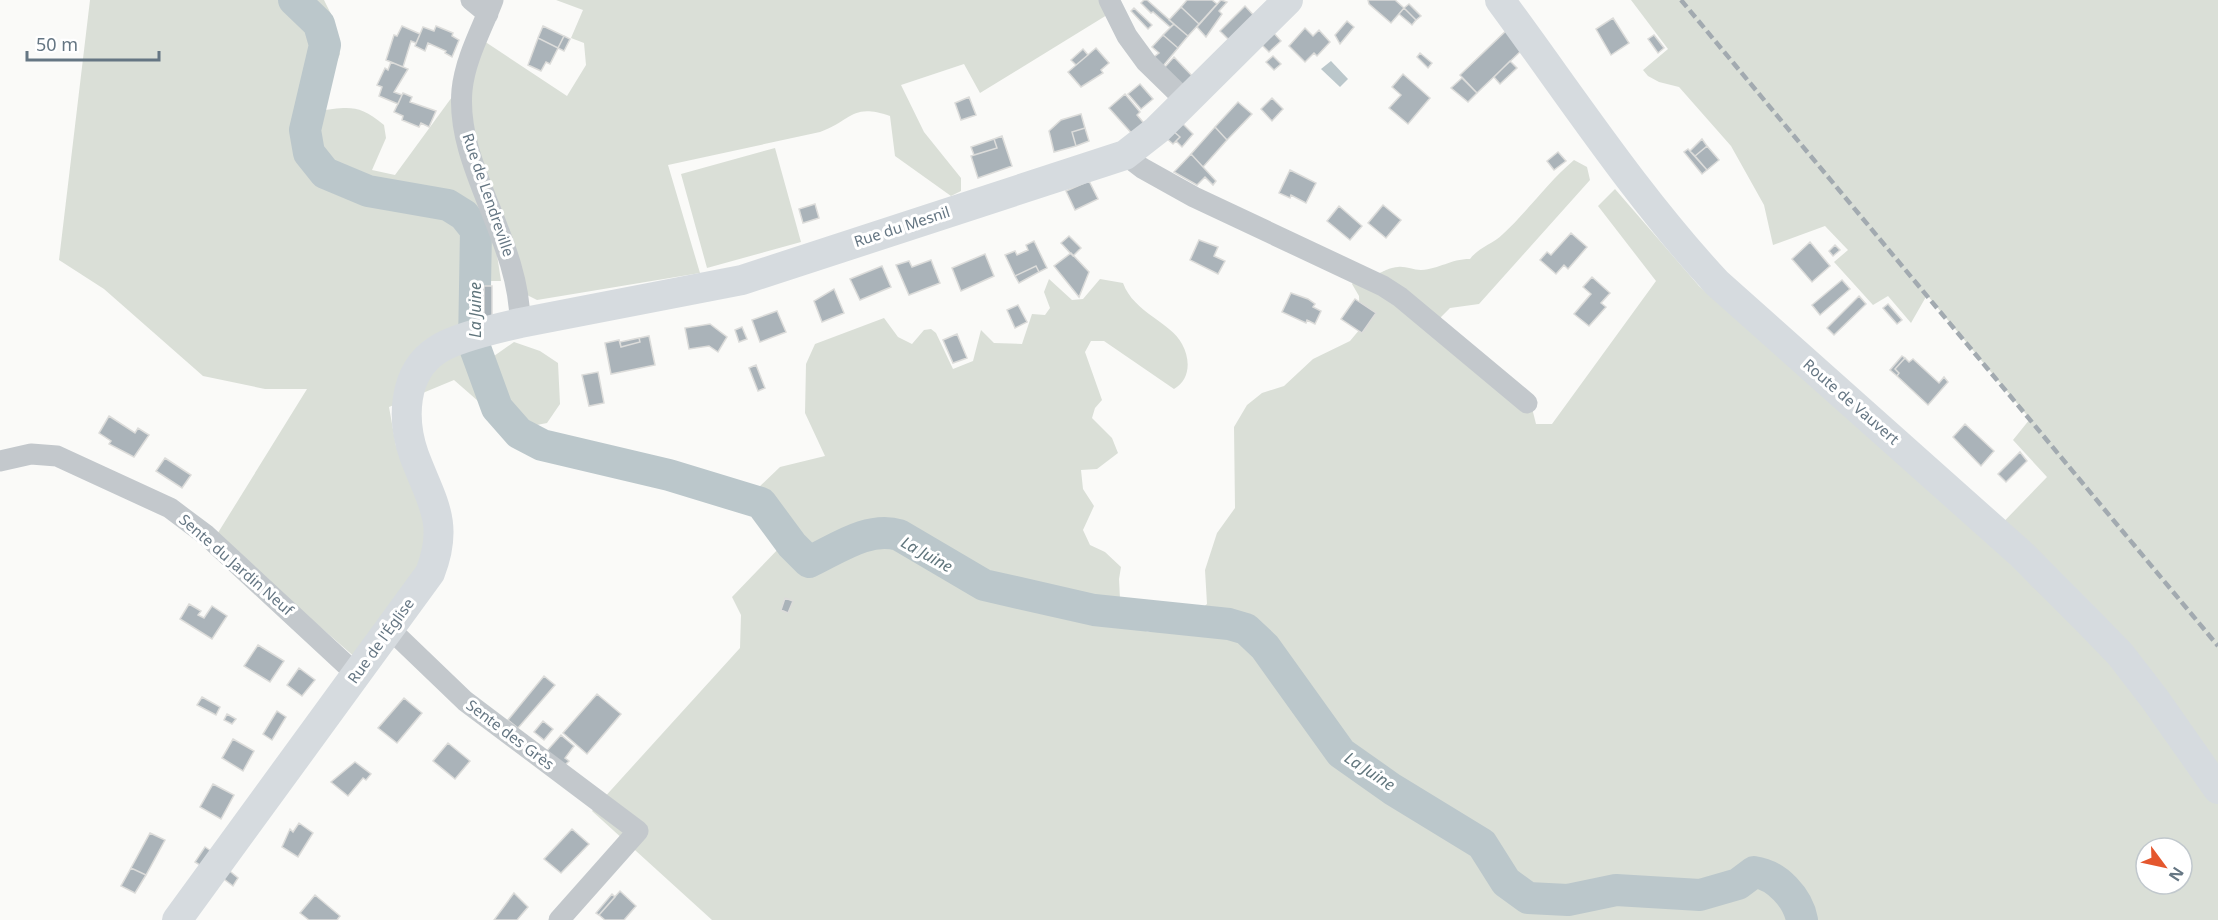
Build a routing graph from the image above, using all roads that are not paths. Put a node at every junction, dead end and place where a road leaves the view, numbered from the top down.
1 (471, 0) edge
2 (1108, 0) edge
3 (1288, 0) edge
4 (1500, 0) edge
5 (491, 7) edge
6 (1186, 101) junction
7 (1125, 155) junction
8 (520, 323) junction
9 (457, 342) joint
10 (1527, 404) dead end
11 (0, 461) edge
12 (390, 629) junction
13 (356, 674) junction
14 (2218, 789) edge
15 (177, 920) edge
16 (559, 920) edge

1 - 5 street
2 - 6 street
3 - 6 street, Rue du Mesnil
4 - 14 street, Route de Vauvert
5 - 8 street, Rue de Lendreville
6 - 7 street, Rue du Mesnil
7 - 8 street, Rue du Mesnil
7 - 10 street
8 - 9 street, Rue du Mesnil
9 - 12 street, Rue de l'Église
11 - 13 street, Sente du Jardin Neuf
12 - 13 street, Rue de l'Église
12 - 16 street, Sente des Grès
13 - 15 street, Rue de l'Église

